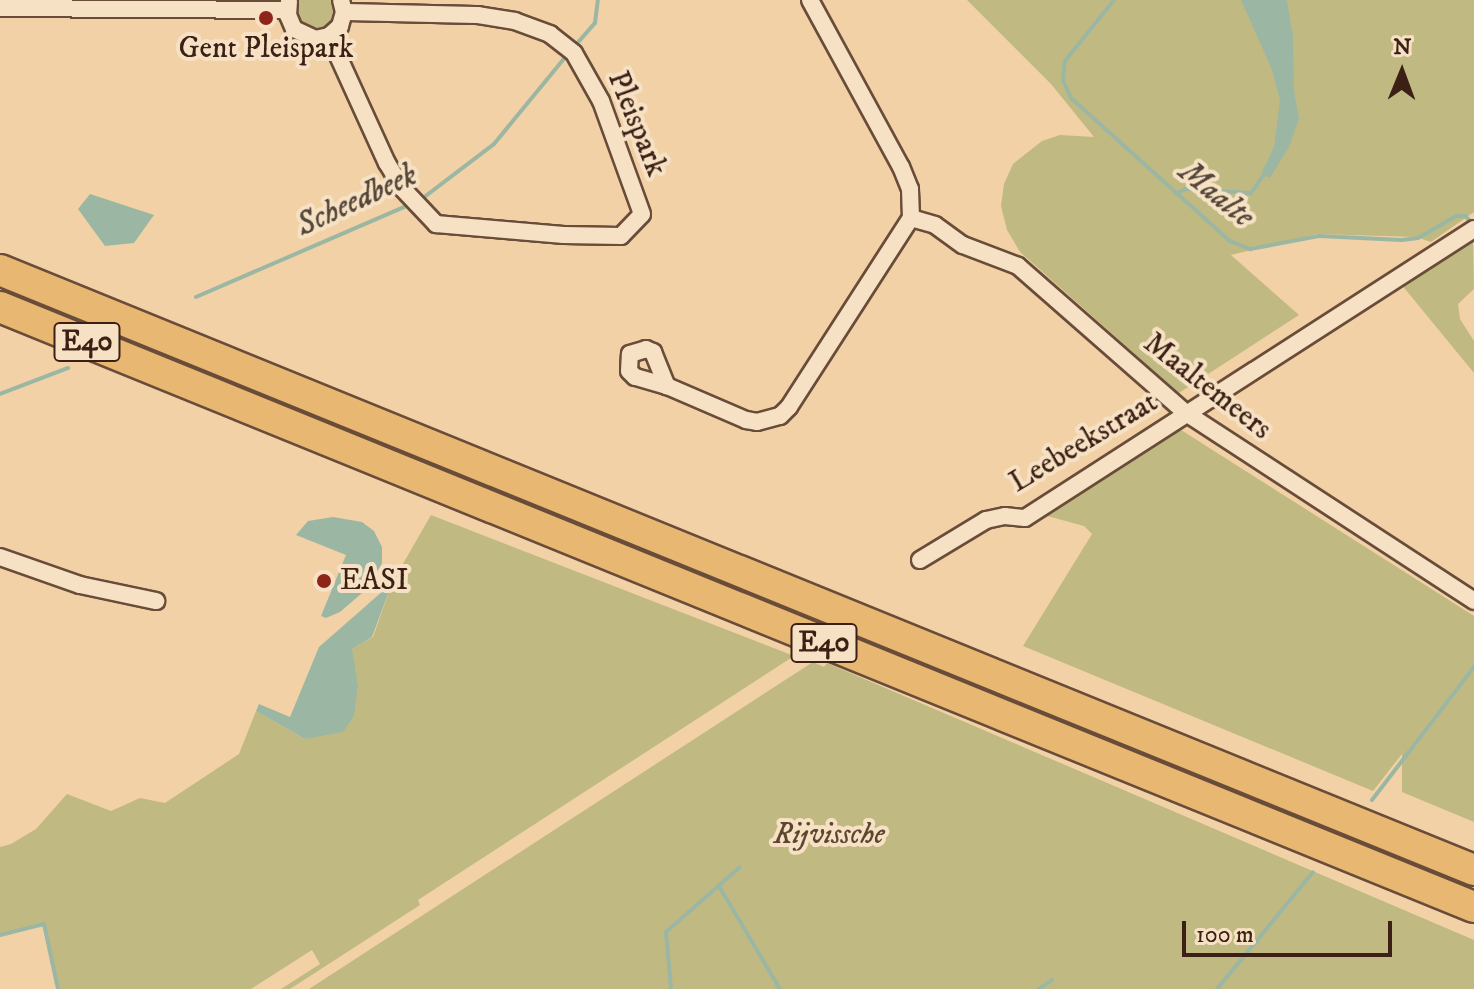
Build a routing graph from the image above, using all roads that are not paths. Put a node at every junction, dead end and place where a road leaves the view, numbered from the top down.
1 (810, 0) edge
2 (289, 5) edge
3 (342, 6) edge
4 (0, 8) edge
5 (329, 36) junction
6 (911, 218) junction
7 (1474, 229) edge
8 (0, 247) edge
9 (0, 270) edge
10 (63, 295) junction
11 (0, 307) edge
12 (667, 386) dead end
13 (1186, 413) junction
14 (0, 557) edge
15 (920, 560) dead end
16 (156, 601) dead end
17 (1474, 601) edge
18 (1474, 870) edge
19 (1474, 907) edge

1 - 6 street
2 - 4 street
2 - 5 street
3 - 5 street, Pleispark
3 - 5 street, Pleispark
6 - 12 street
6 - 13 street, Maaltemeers
7 - 13 street, Leebeekstraat
8 - 10 highway
9 - 10 highway, E40
10 - 18 highway, E40
11 - 19 highway, E40
13 - 15 street, Leebeekstraat
13 - 17 street, Maaltemeers
14 - 16 street

